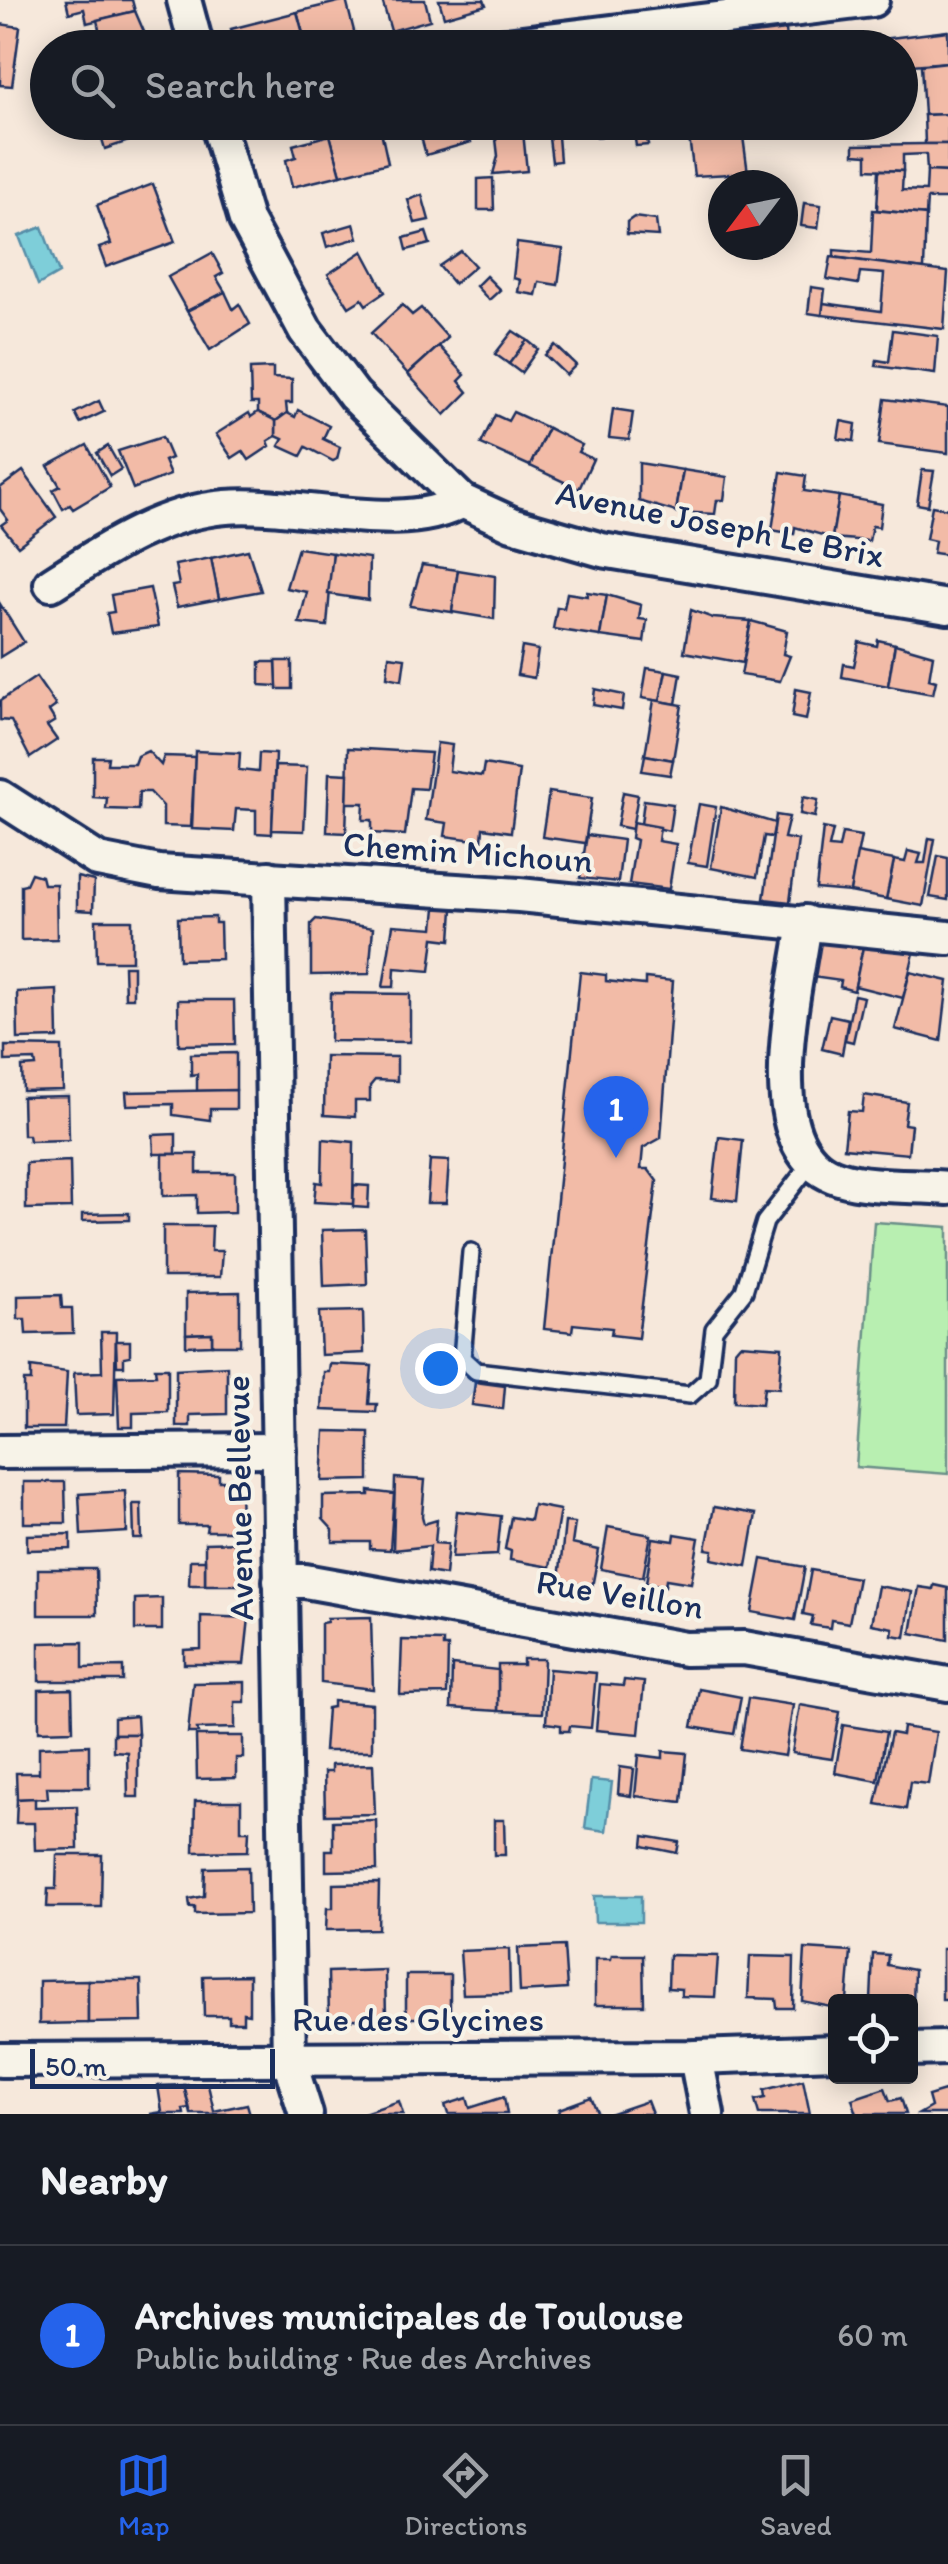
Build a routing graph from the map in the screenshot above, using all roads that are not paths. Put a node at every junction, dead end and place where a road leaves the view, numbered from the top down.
1 (184, 0) edge
2 (872, 0) edge
3 (192, 30) edge
4 (629, 30) edge
5 (224, 140) edge
6 (462, 501) junction
7 (51, 584) dead end
8 (948, 606) edge
9 (0, 798) edge
10 (269, 878) junction
11 (805, 922) junction
12 (948, 938) edge
13 (812, 1164) junction
14 (948, 1188) edge
15 (471, 1252) dead end
16 (279, 1450) junction
17 (0, 1452) edge
18 (280, 1581) junction
19 (948, 1684) edge
20 (948, 2048) edge
21 (918, 2050) edge
22 (828, 2052) edge
23 (696, 2057) junction
24 (0, 2060) edge
25 (289, 2060) junction
26 (306, 2114) edge
27 (708, 2114) edge

1 - 3 street
2 - 4 street
5 - 6 street, Avenue Joseph Le Brix
6 - 7 street
6 - 8 street, Avenue Joseph Le Brix
9 - 10 street, Chemin Michoun
10 - 11 street, Chemin Michoun
10 - 16 street, Avenue Bellevue
11 - 12 street, Chemin Michoun
11 - 13 street
13 - 14 street
13 - 15 lane
16 - 17 street
16 - 18 street, Avenue Bellevue
18 - 19 street, Rue Veillon
18 - 25 street, Avenue Bellevue
20 - 21 street
22 - 23 street, Rue des Glycines
23 - 25 street, Rue des Glycines
23 - 27 street
24 - 25 street, Rue des Glycines
25 - 26 street, Avenue Bellevue

